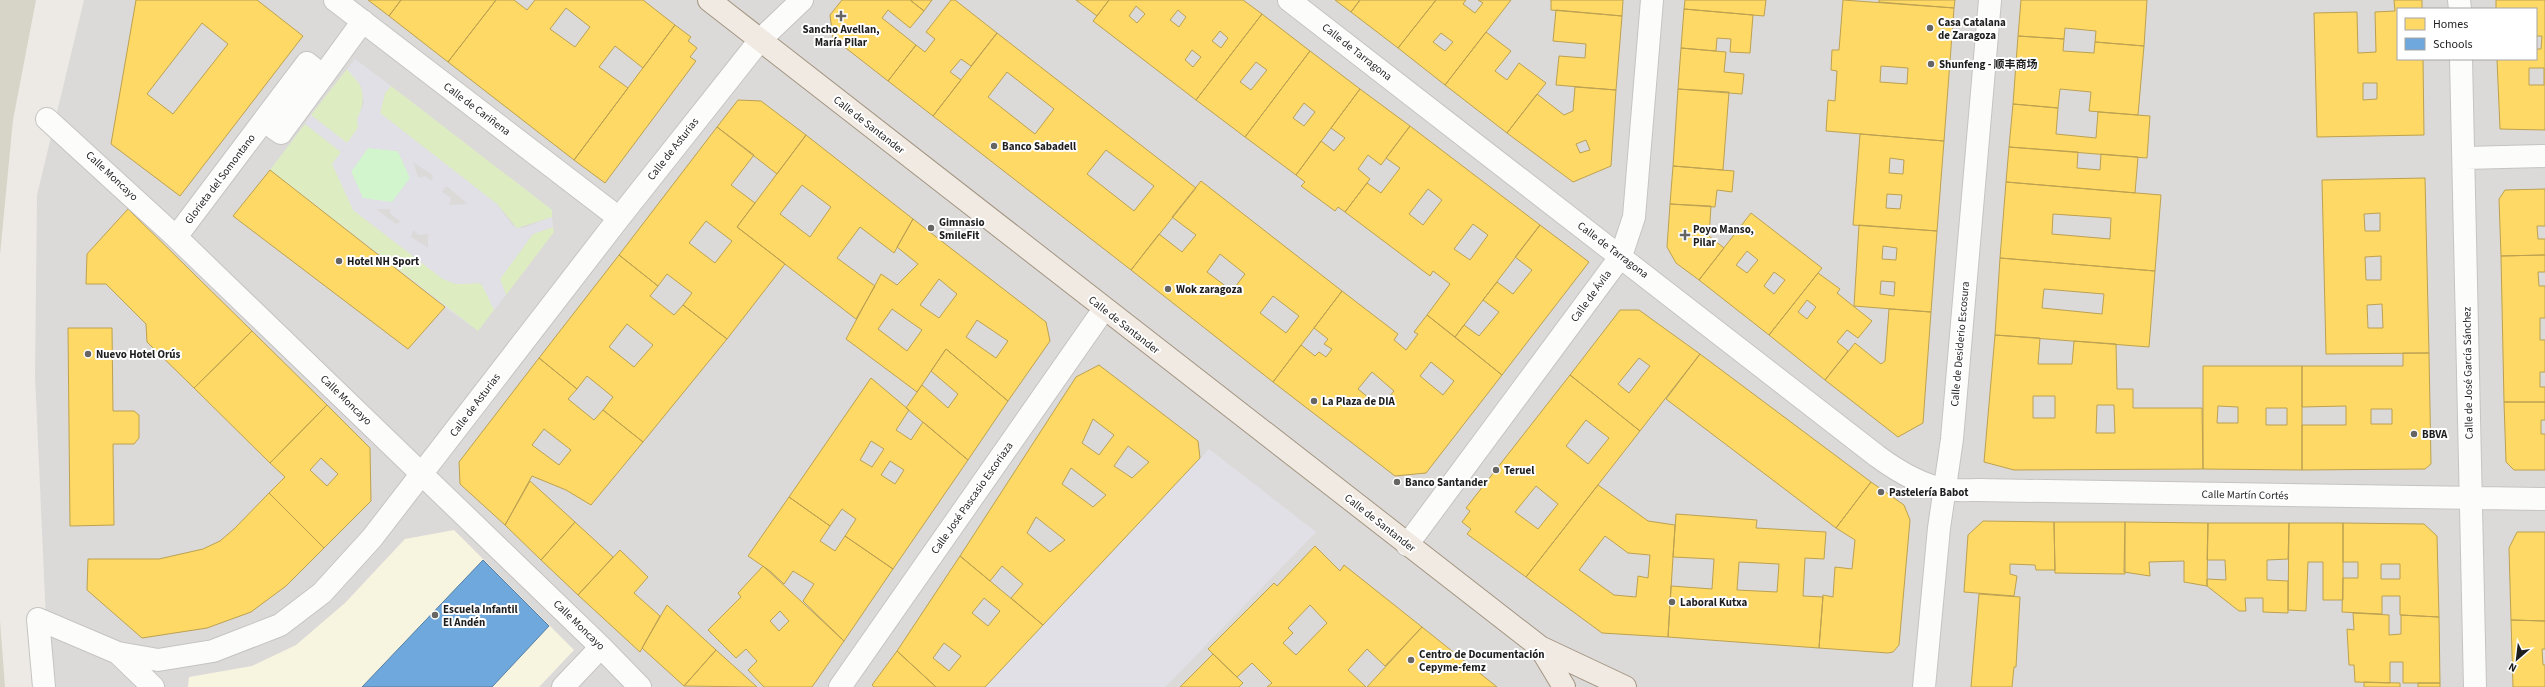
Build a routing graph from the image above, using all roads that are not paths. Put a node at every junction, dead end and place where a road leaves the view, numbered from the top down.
1 (335, 0) edge
2 (709, 0) edge
3 (802, 0) edge
4 (1289, 0) edge
5 (1652, 0) edge
6 (1990, 0) edge
7 (363, 21) junction
8 (760, 40) junction
9 (2461, 60) edge
10 (47, 119) dead end
11 (2545, 156) edge
12 (2465, 158) junction
13 (619, 218) junction
14 (176, 237) junction
15 (1621, 256) junction
16 (1104, 309) junction
17 (423, 474) junction
18 (1944, 489) junction
19 (2471, 499) junction
20 (2545, 499) edge
21 (1407, 545) junction
22 (601, 647) junction
23 (1540, 647) junction
24 (118, 653) junction
25 (44, 687) edge
26 (153, 687) edge
27 (563, 687) edge
28 (640, 687) edge
29 (840, 687) edge
30 (1564, 687) edge
31 (1625, 687) edge
32 (1924, 687) edge
33 (2475, 687) edge

1 - 7 street, Calle de Cariñena
2 - 8 main road, Calle de Santander
3 - 8 street, Calle de Asturias
4 - 15 street, Calle de Tarragona
5 - 15 street, Calle de Ávila
6 - 18 street, Calle de Desiderio Escosura
7 - 13 street, Calle de Cariñena
7 - 14 street, Glorieta del Somontano
8 - 13 street, Calle de Asturias
8 - 16 main road, Calle de Santander
9 - 12 street, Calle de José García Sánchez
10 - 14 street, Calle Moncayo
11 - 12 street
12 - 19 street, Calle de José García Sánchez
13 - 17 street, Calle de Asturias
14 - 17 street, Calle Moncayo
15 - 18 street, Calle de Tarragona
15 - 21 street, Calle de Ávila
16 - 21 main road, Calle de Santander
16 - 29 street, Calle José Pascasio Escoriaza
17 - 22 street, Calle Moncayo
17 - 24 street, Calle de Asturias
18 - 19 street, Calle Martín Cortés
18 - 32 street, Calle de Desiderio Escosura
19 - 20 street, Calle Martín Cortés
19 - 33 street, Calle de José García Sánchez
21 - 23 main road, Calle de Santander
22 - 27 street
22 - 28 street, Calle Moncayo
23 - 30 main road
23 - 31 main road
24 - 25 street
24 - 26 street

